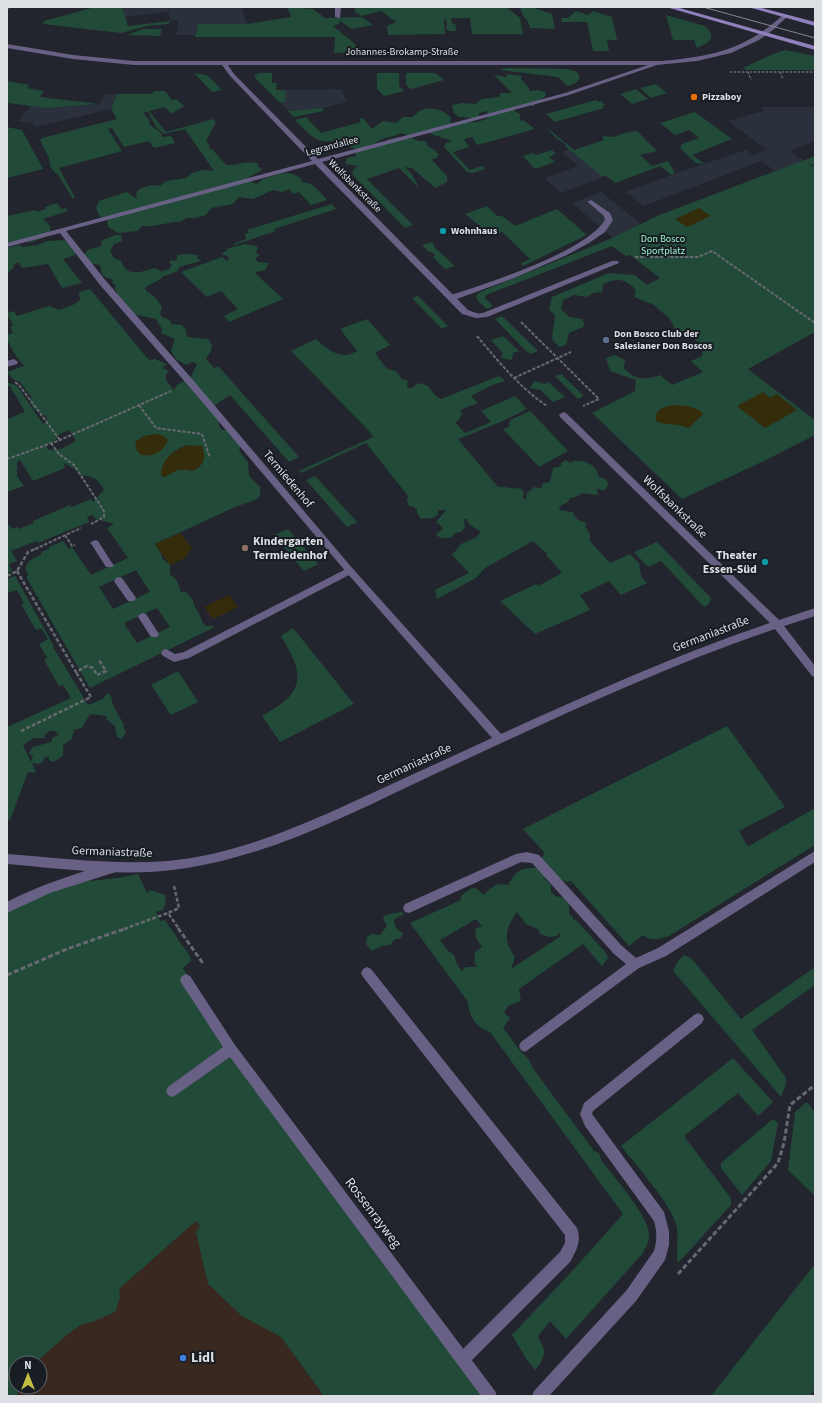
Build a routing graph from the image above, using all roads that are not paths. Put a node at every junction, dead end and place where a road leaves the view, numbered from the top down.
1 (338, 7) edge
2 (669, 7) edge
3 (751, 7) edge
4 (785, 16) junction
5 (338, 17) dead end
6 (815, 24) edge
7 (765, 34) junction
8 (7, 46) edge
9 (815, 48) edge
10 (224, 63) junction
11 (662, 63) junction
12 (315, 161) junction
13 (591, 202) dead end
14 (62, 231) junction
15 (7, 245) edge
16 (615, 263) road end
17 (451, 298) junction
18 (563, 415) road end
19 (95, 543) dead end
20 (109, 565) dead end
21 (350, 571) junction
22 (119, 581) dead end
23 (131, 598) dead end
24 (815, 612) edge
25 (143, 617) dead end
26 (776, 624) junction
27 (154, 634) dead end
28 (166, 653) dead end
29 (815, 673) edge
30 (499, 739) junction
31 (815, 856) edge
32 (7, 859) edge
33 (115, 867) junction
34 (7, 908) edge
35 (409, 908) dead end
36 (635, 964) junction
37 (367, 973) dead end
38 (186, 980) road end
39 (698, 1019) dead end
40 (525, 1046) dead end
41 (231, 1049) junction
42 (172, 1091) dead end
43 (463, 1359) junction
44 (490, 1396) edge
45 (538, 1396) edge

1 - 5 street
2 - 7 main road
3 - 4 main road
4 - 6 main road
4 - 7 street, Johannes-Brokamp-Straße
7 - 9 main road
7 - 11 street, Johannes-Brokamp-Straße
8 - 10 street, Johannes-Brokamp-Straße
10 - 11 street, Johannes-Brokamp-Straße
10 - 12 street, Wolfsbankstraße
11 - 12 street, Legrandallee
12 - 14 street, Legrandallee
12 - 17 street, Wolfsbankstraße
13 - 17 street
14 - 15 street, Legrandallee
14 - 21 street, Termiedenhof
16 - 17 street, Wolfsbankstraße
18 - 26 street, Wolfsbankstraße
19 - 20 street
21 - 28 street
21 - 30 street, Termiedenhof
22 - 23 street
24 - 26 street, Germaniastraße
25 - 27 street
26 - 29 street, Wolfsbankstraße
26 - 30 street, Germaniastraße
30 - 33 street, Germaniastraße
31 - 36 street
32 - 33 street, Germaniastraße
33 - 34 street
35 - 36 street
36 - 40 street
37 - 43 street
38 - 41 street, Rossenrayweg
39 - 45 street
41 - 42 street
41 - 43 street, Rossenrayweg
43 - 44 street, Rossenrayweg

